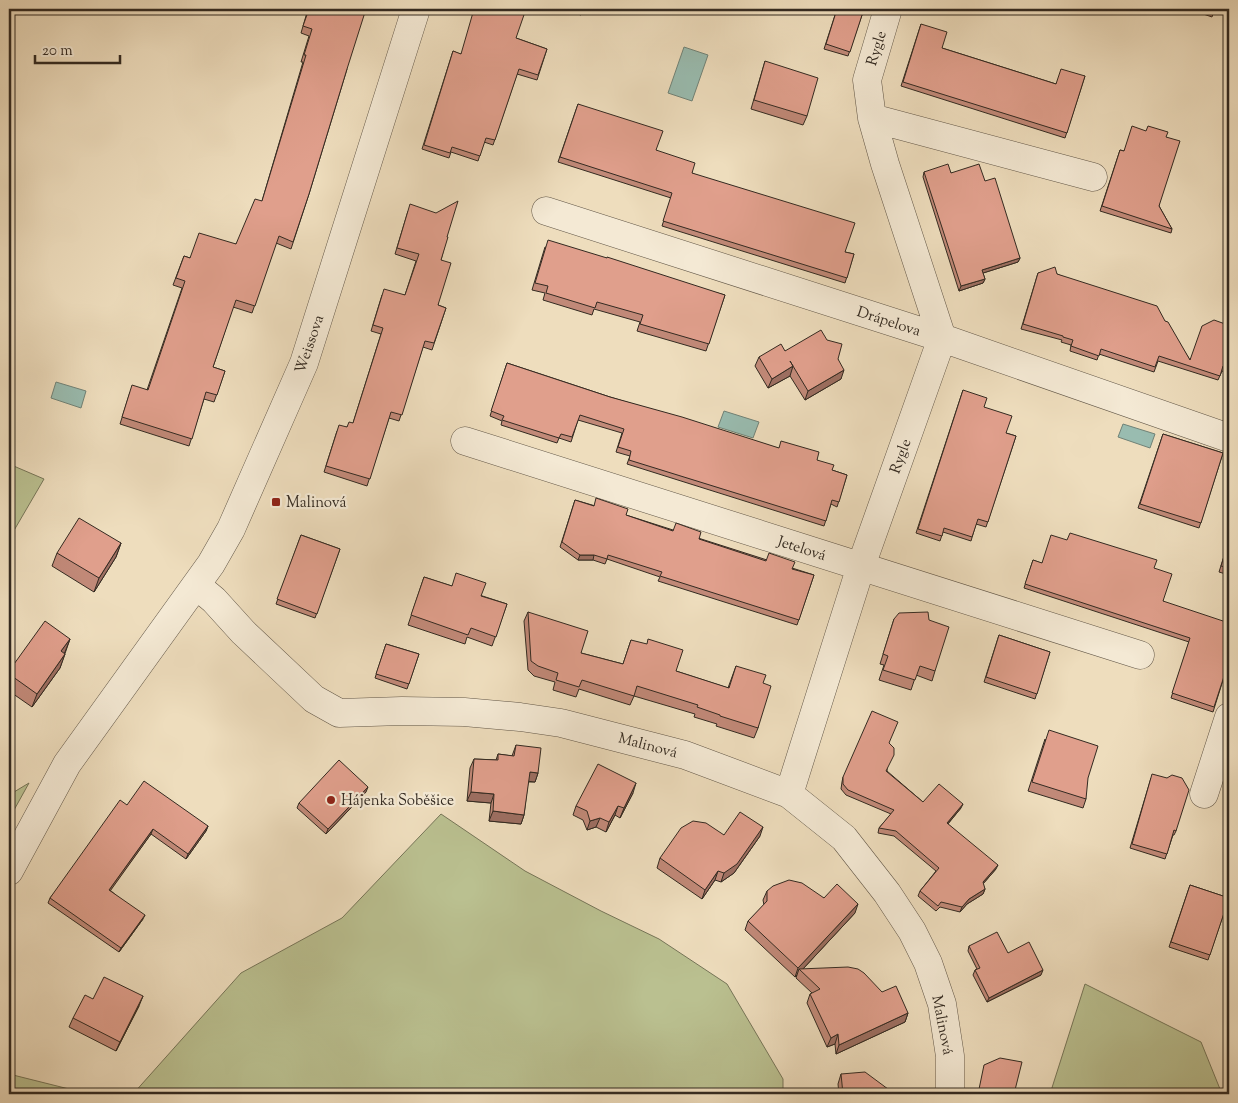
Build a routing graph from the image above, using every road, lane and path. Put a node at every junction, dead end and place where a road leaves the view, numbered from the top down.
1 (416, 9) edge
2 (888, 9) edge
3 (872, 118) junction
4 (1093, 177) dead end
5 (546, 211) dead end
6 (942, 338) junction
7 (1229, 438) edge
8 (465, 441) dead end
9 (861, 566) junction
10 (196, 585) junction
11 (1140, 655) dead end
12 (1229, 717) edge
13 (788, 794) junction
14 (1204, 794) dead end
15 (9, 870) edge
16 (950, 1094) edge

1 - 10 street, Weissova
2 - 3 street, Rygle
3 - 4 street
3 - 6 street, Rygle
5 - 6 street, Drápelova
6 - 7 street, Drápelova
6 - 9 street, Rygle
8 - 9 street, Jetelová
9 - 11 street, Jetelová
9 - 13 street, Rygle
10 - 13 street, Malinová
10 - 15 street, Weissova
12 - 14 street
13 - 16 street, Malinová

